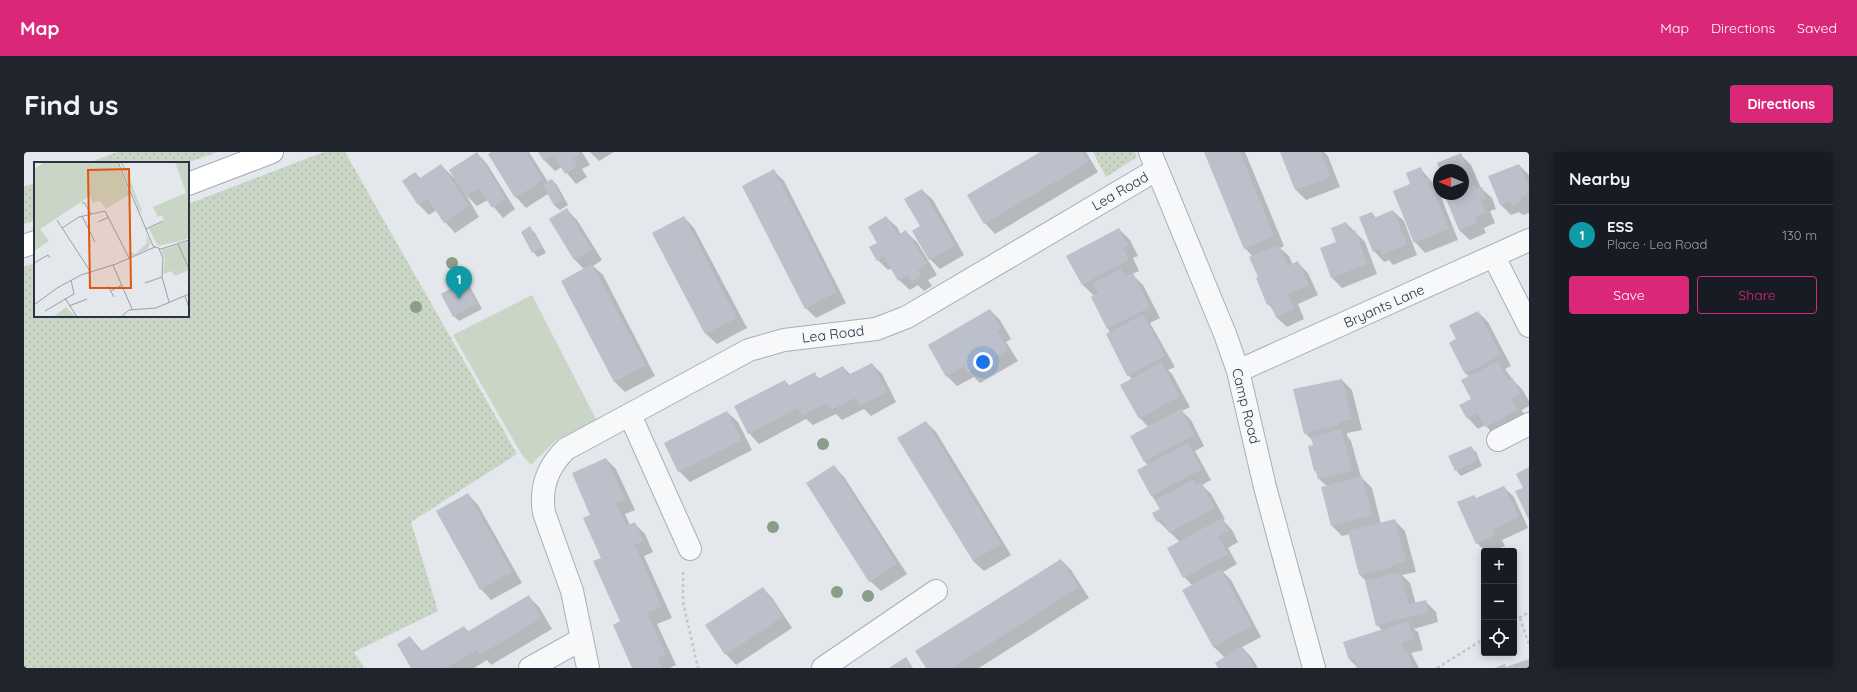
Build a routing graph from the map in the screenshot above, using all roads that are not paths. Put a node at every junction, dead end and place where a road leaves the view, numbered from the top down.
1 (272, 152) edge
2 (1153, 161) edge
3 (189, 184) edge
4 (1529, 240) edge
5 (34, 242) edge
6 (24, 246) edge
7 (1494, 257) junction
8 (1529, 326) edge
9 (1238, 371) junction
10 (630, 415) junction
11 (1529, 424) edge
12 (1498, 440) dead end
13 (690, 549) road end
14 (936, 591) dead end
15 (582, 639) junction
16 (1311, 667) edge
17 (530, 668) edge
18 (588, 668) edge
19 (823, 668) edge

1 - 3 main road
2 - 9 street, Camp Road
2 - 10 street, Lea Road
4 - 7 street, Bryants Lane
5 - 6 main road
7 - 8 street
7 - 9 street, Bryants Lane
9 - 16 street, Camp Road
10 - 13 street
10 - 15 street, Lea Road
11 - 12 street
14 - 19 street
15 - 17 street
15 - 18 street, Lea Road

